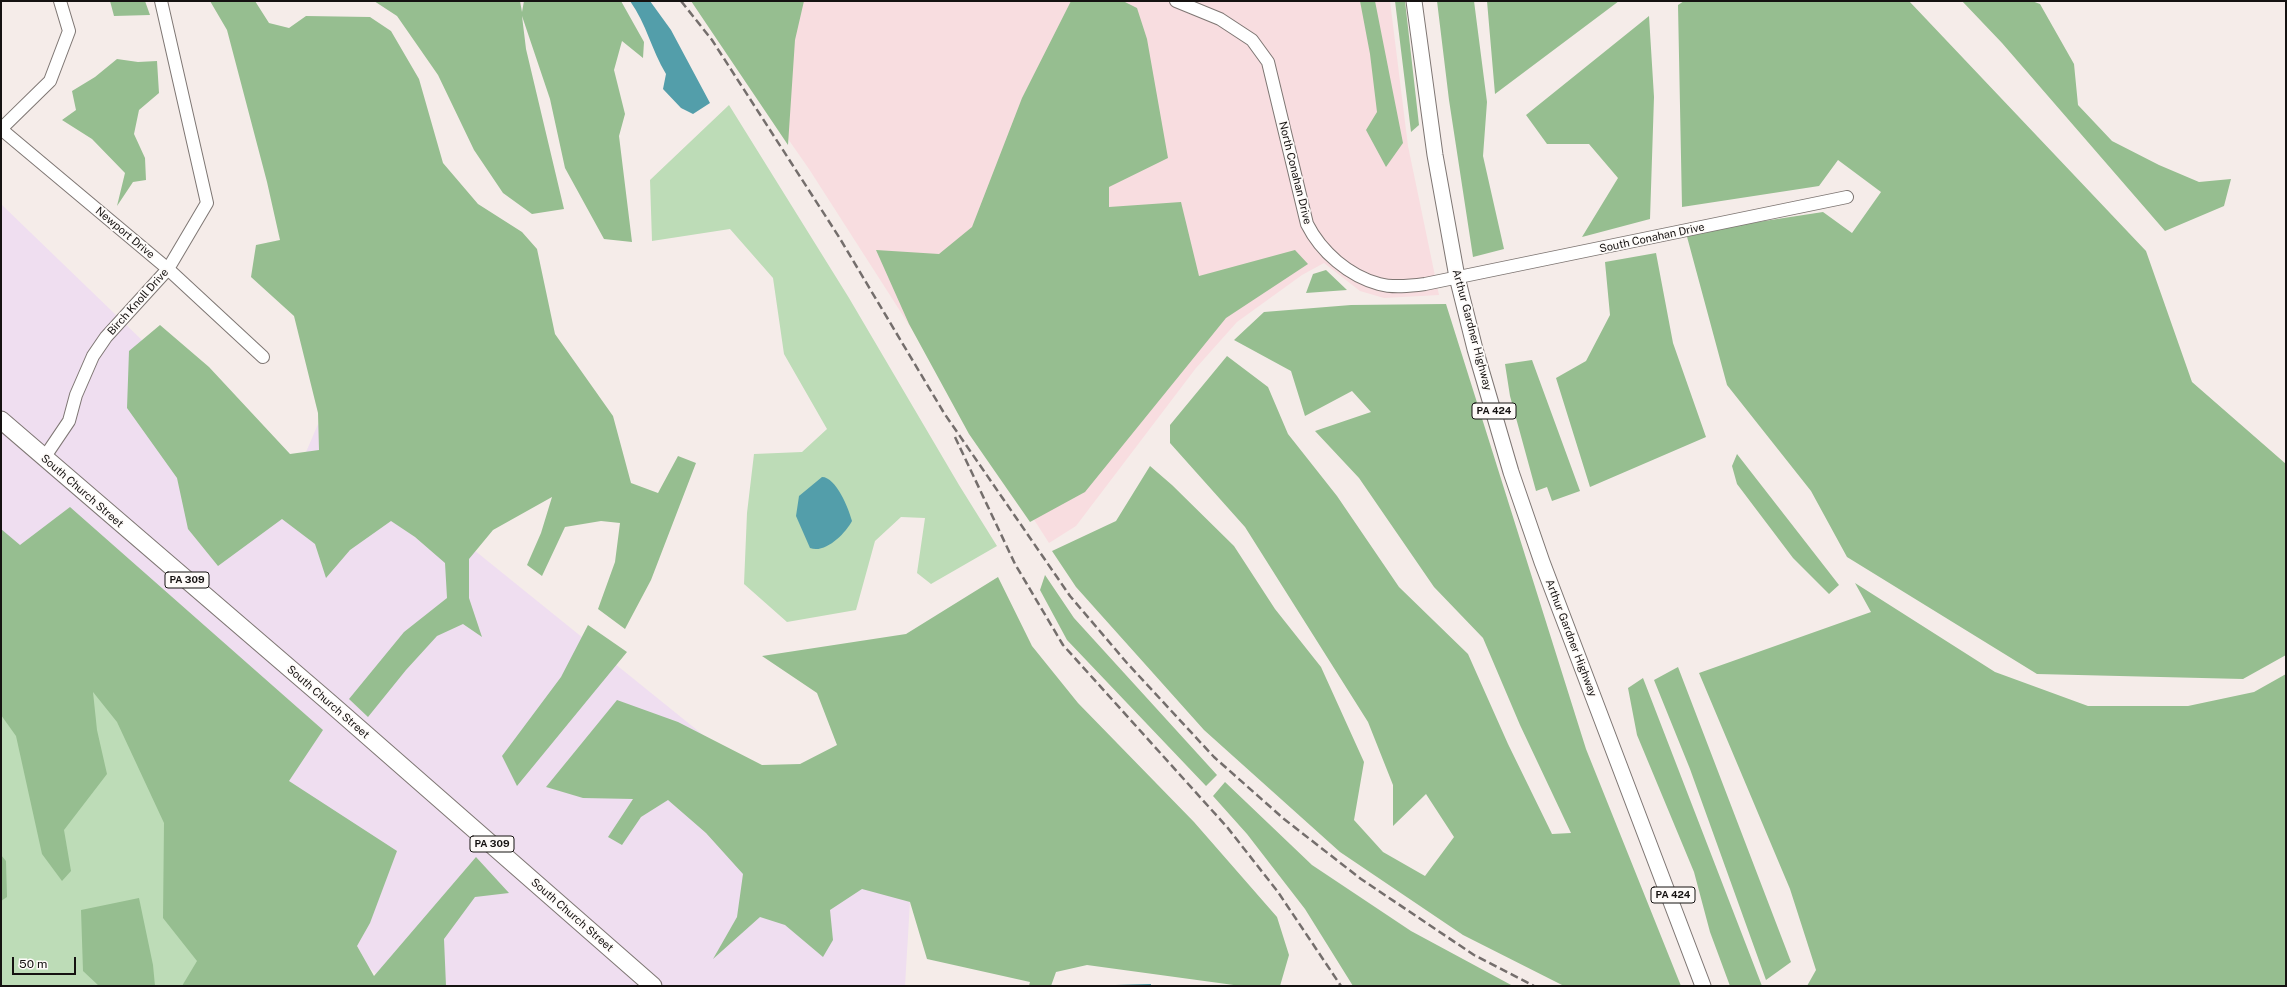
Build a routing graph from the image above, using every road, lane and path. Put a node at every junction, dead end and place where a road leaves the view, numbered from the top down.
1 (60, 1) edge
2 (161, 1) edge
3 (1176, 1) edge
4 (1414, 1) edge
5 (1, 129) edge
6 (1847, 197) dead end
7 (168, 270) junction
8 (1457, 277) junction
9 (263, 357) dead end
10 (1, 420) edge
11 (44, 458) junction
12 (1635, 805) junction
13 (653, 986) edge
14 (1703, 986) edge
15 (1711, 986) edge

1 - 5 street
2 - 7 street, Birch Knoll Drive
3 - 8 street, North Conahan Drive
4 - 8 main road, Arthur Gardner Highway / PA 424
5 - 7 street, Newport Drive
6 - 8 street, South Conahan Drive
7 - 9 street, Newport Drive
7 - 11 street, Birch Knoll Drive
8 - 12 main road, Arthur Gardner Highway / PA 424
10 - 11 highway, South Church Street / PA 309
11 - 13 highway, South Church Street / PA 309
12 - 14 main road, Arthur Gardner Highway / PA 424
12 - 15 main road, Arthur Gardner Highway / PA 424

